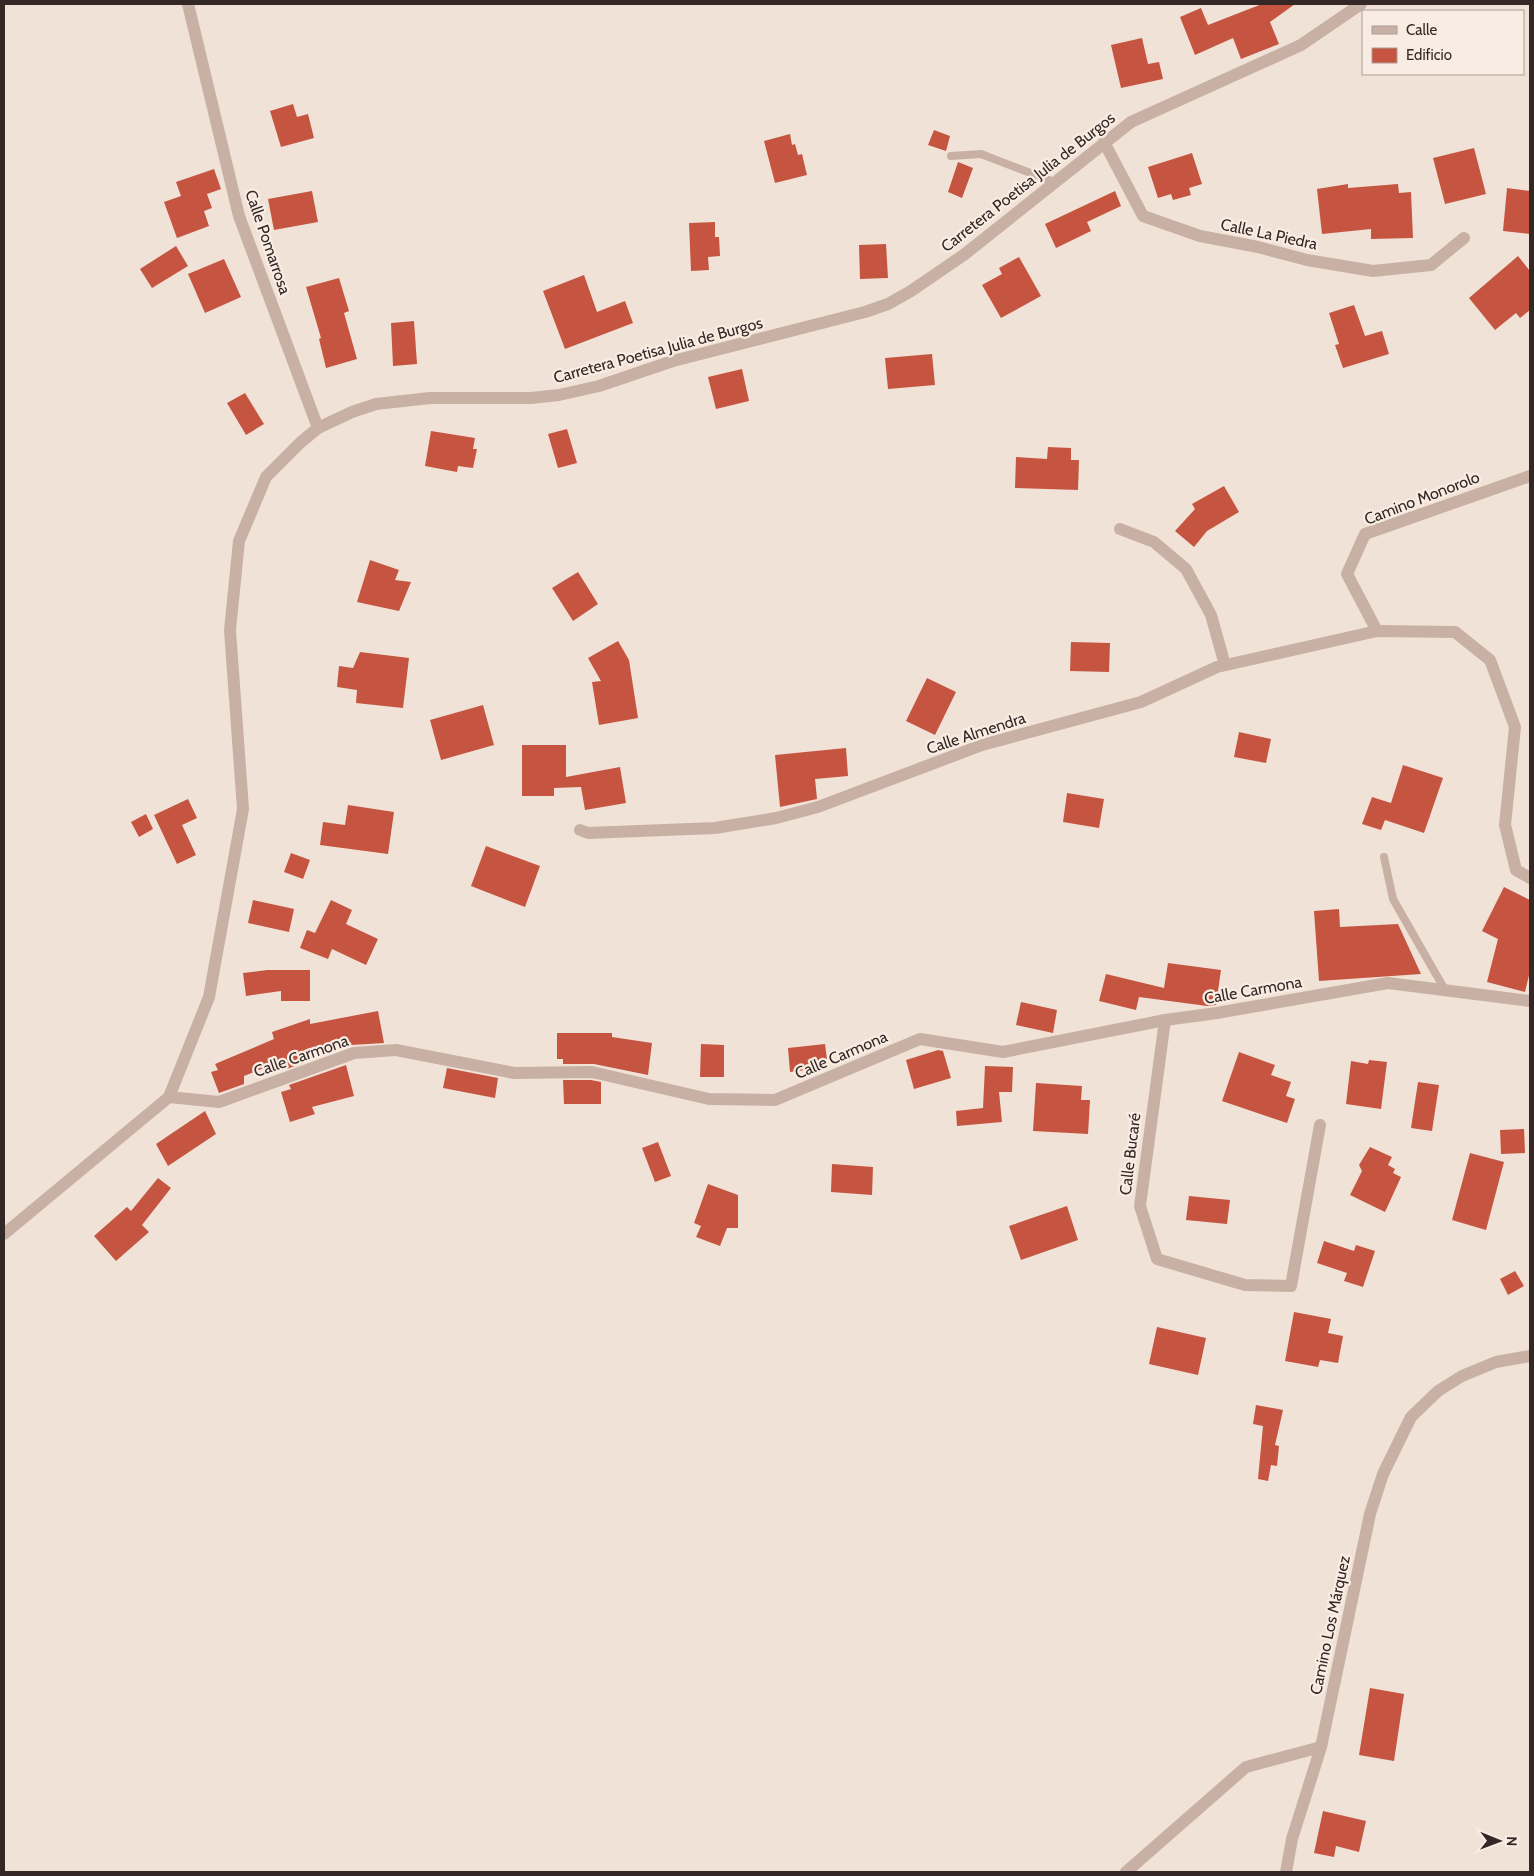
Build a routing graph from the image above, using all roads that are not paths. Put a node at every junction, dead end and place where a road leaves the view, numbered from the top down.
1 (188, 4) edge
2 (1360, 4) edge
3 (1104, 142) junction
4 (951, 156) dead end
5 (1054, 182) junction
6 (1464, 238) dead end
7 (318, 428) junction
8 (1530, 476) edge
9 (1120, 529) dead end
10 (1377, 631) junction
11 (1225, 665) junction
12 (580, 830) dead end
13 (1384, 858) dead end
14 (1530, 878) edge
15 (1445, 990) junction
16 (1530, 1001) edge
17 (1164, 1020) junction
18 (169, 1097) junction
19 (1320, 1125) dead end
20 (4, 1234) edge
21 (1530, 1356) edge
22 (1321, 1747) junction
23 (1126, 1872) edge
24 (1286, 1872) edge

1 - 7 street, Calle Pomarrosa
2 - 3 street, Carretera Poetisa Julia de Burgos
3 - 5 street, Carretera Poetisa Julia de Burgos
3 - 6 street, Calle La Piedra
4 - 5 lane
5 - 7 street, Carretera Poetisa Julia de Burgos
7 - 18 street, Carretera Poetisa Julia de Burgos
8 - 10 street, Camino Monorolo
9 - 11 street
10 - 11 street, Calle Almendra
10 - 14 street
11 - 12 street, Calle Almendra
13 - 15 lane
15 - 16 street, Calle Carmona
15 - 17 street, Calle Carmona
17 - 18 street, Calle Carmona
17 - 19 street, Calle Bucaré
18 - 20 street, Carretera Poetisa Julia de Burgos
21 - 22 street, Camino Los Márquez
22 - 23 street
22 - 24 street, Camino Los Márquez

